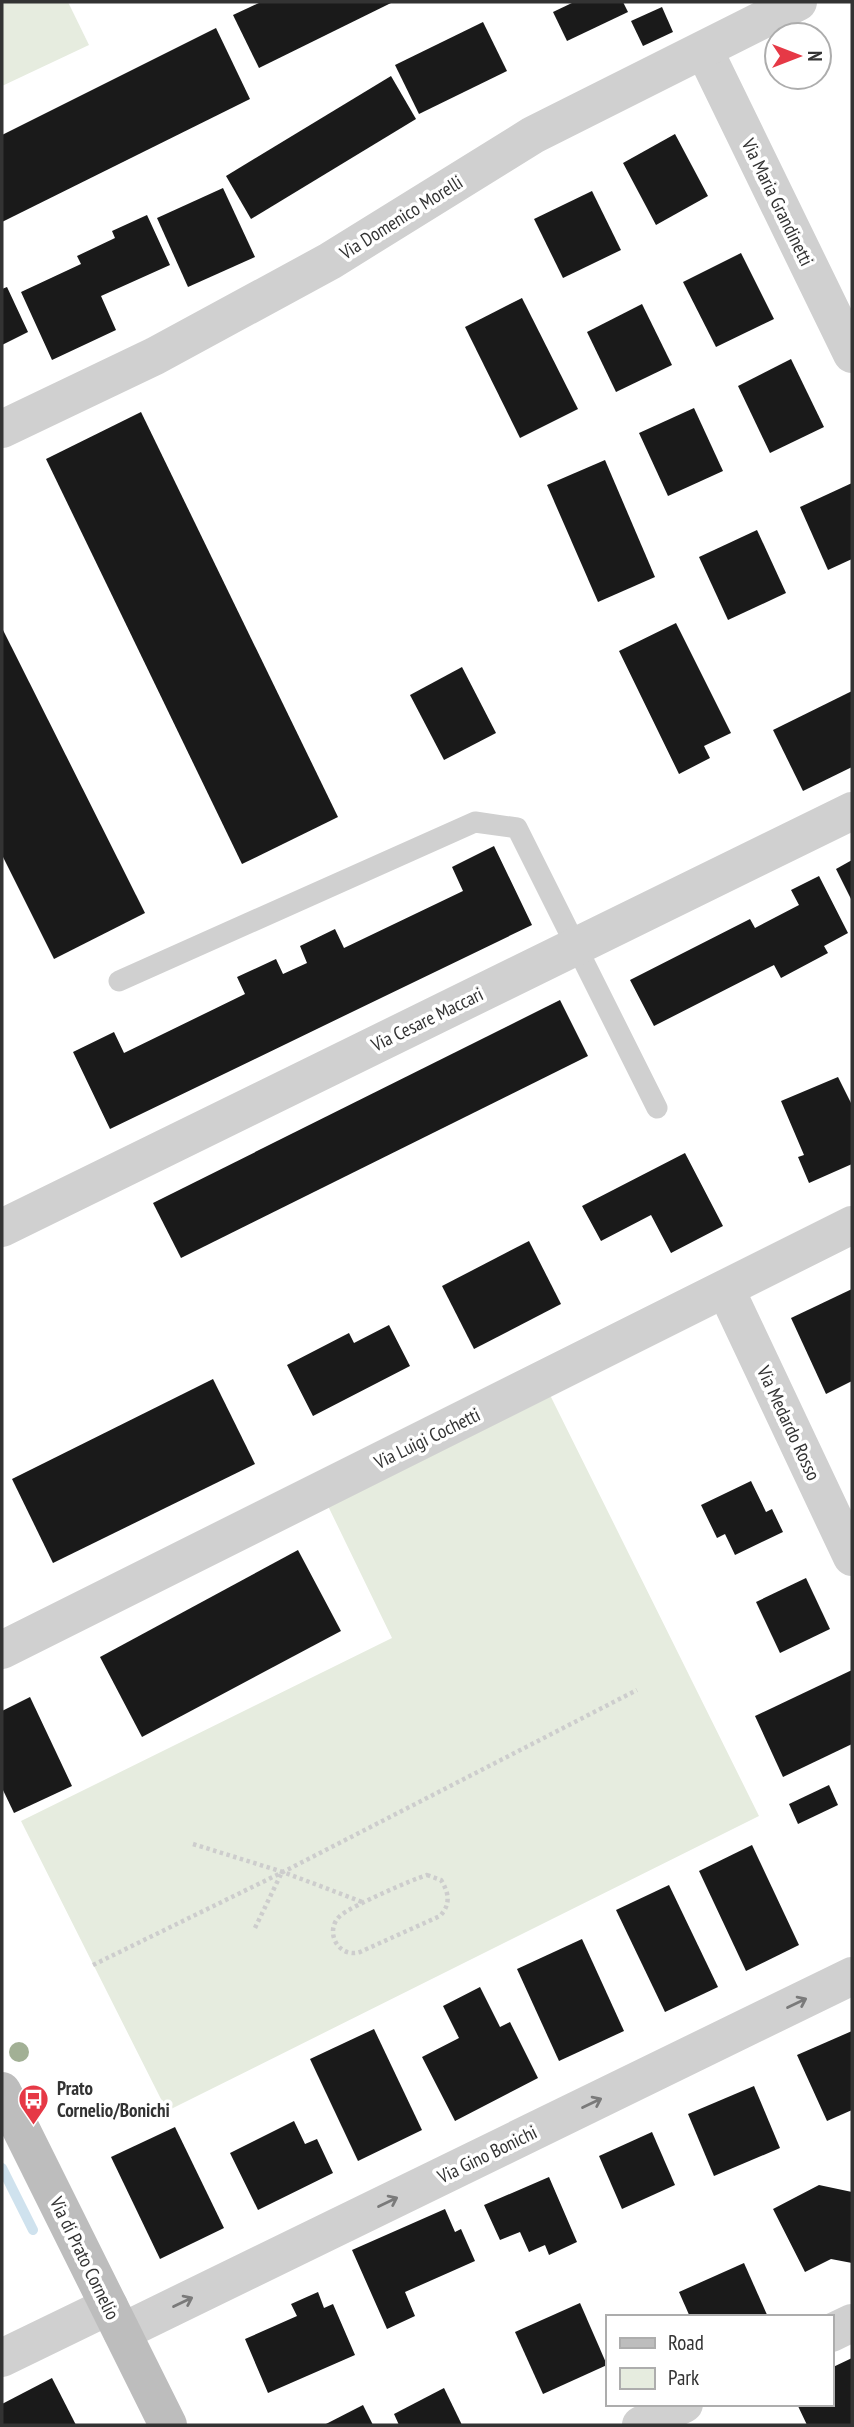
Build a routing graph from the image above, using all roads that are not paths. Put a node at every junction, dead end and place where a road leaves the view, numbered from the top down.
1 (798, 2) edge
2 (704, 50) junction
3 (852, 354) edge
4 (2, 429) edge
5 (852, 811) edge
6 (575, 946) junction
7 (119, 981) dead end
8 (657, 1108) dead end
9 (852, 1225) edge
10 (2, 1228) edge
11 (726, 1290) junction
12 (852, 1557) edge
13 (2, 1650) edge
14 (852, 1976) edge
15 (2, 2091) edge
16 (115, 2319) junction
17 (852, 2323) edge
18 (833, 2332) edge
19 (2, 2358) edge
20 (680, 2406) edge
21 (167, 2425) edge
22 (641, 2425) edge

1 - 2 street, Via Domenico Morelli
2 - 3 street, Via Maria Grandinetti
2 - 4 street, Via Domenico Morelli
5 - 6 street, Via Cesare Maccari
6 - 7 lane
6 - 8 lane
6 - 10 street, Via Cesare Maccari
9 - 11 street, Via Luigi Cochetti
11 - 12 street, Via Medardo Rosso
11 - 13 street, Via Luigi Cochetti
16 -> 14 street, Via Gino Bonichi
15 - 16 street, Via di Prato Cornelio
16 - 19 street, Via Gino Bonichi
16 - 21 street, Via di Prato Cornelio
17 - 18 street
20 - 22 street

